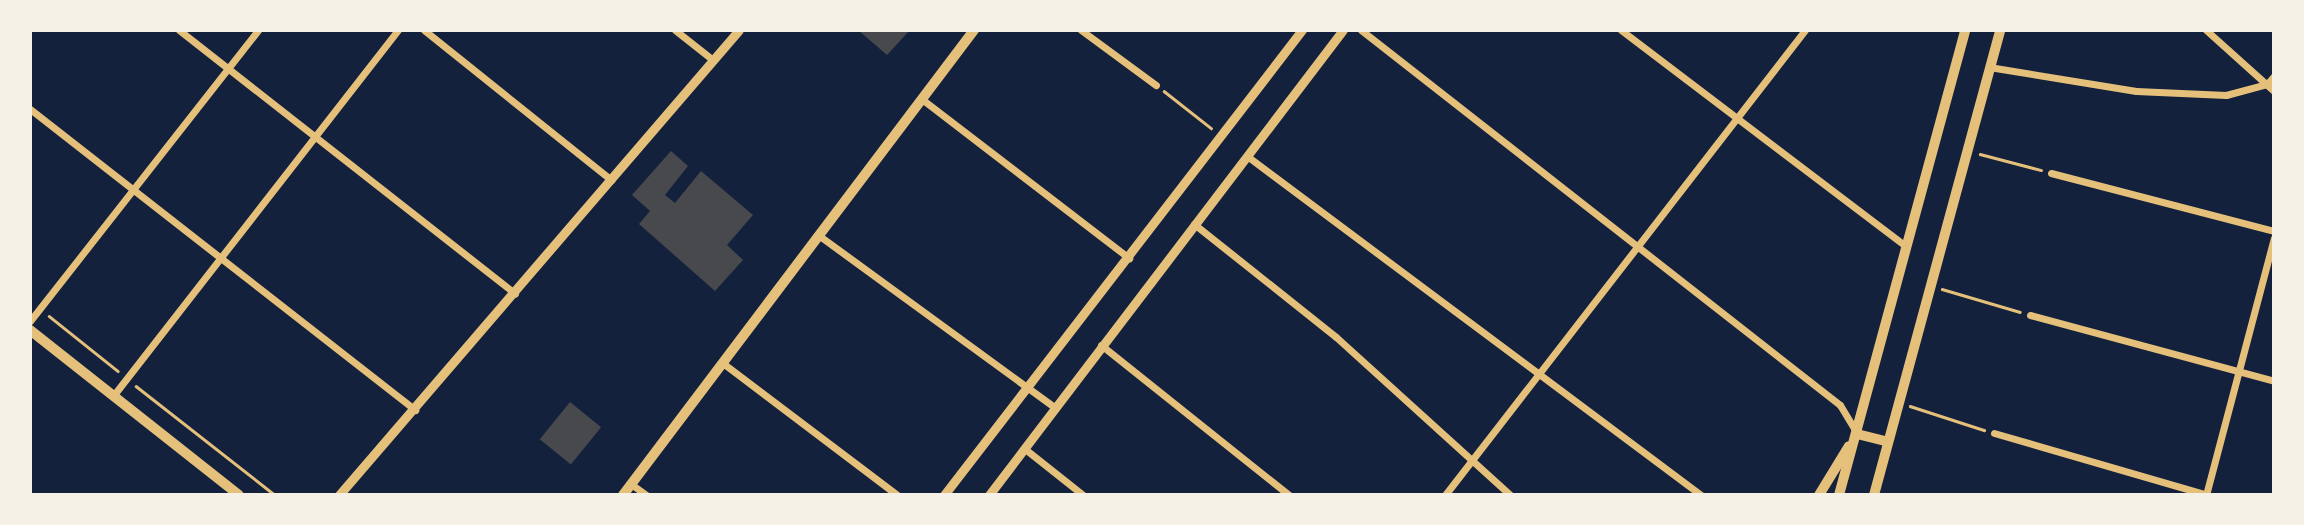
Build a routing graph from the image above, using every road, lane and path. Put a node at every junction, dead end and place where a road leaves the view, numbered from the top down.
1 (179, 30) edge
2 (258, 30) edge
3 (398, 30) edge
4 (424, 30) edge
5 (675, 30) edge
6 (739, 30) edge
7 (974, 30) edge
8 (1081, 30) edge
9 (1303, 30) edge
10 (1343, 30) edge
11 (1361, 30) edge
12 (1621, 30) edge
13 (1805, 30) edge
14 (1965, 30) edge
15 (2000, 30) edge
16 (2206, 30) edge
17 (713, 60) junction
18 (228, 68) junction
19 (1989, 68) junction
20 (2274, 76) edge
21 (2267, 84) junction
22 (1156, 85) joint
23 (2274, 91) edge
24 (923, 100) junction
25 (30, 109) edge
26 (1737, 120) junction
27 (1220, 135) junction
28 (315, 136) junction
29 (1967, 150) junction
30 (1247, 156) junction
31 (2051, 173) joint
32 (611, 180) junction
33 (133, 190) junction
34 (1194, 224) junction
35 (2274, 231) edge
36 (821, 237) junction
37 (2274, 238) edge
38 (1642, 244) junction
39 (1903, 244) junction
40 (220, 258) junction
41 (1129, 258) junction
42 (1930, 286) junction
43 (515, 293) junction
44 (40, 309) junction
45 (2030, 315) joint
46 (30, 321) edge
47 (30, 330) edge
48 (1101, 345) junction
49 (724, 364) junction
50 (1541, 371) junction
51 (2239, 371) junction
52 (127, 378) junction
53 (2274, 381) edge
54 (1028, 387) junction
55 (113, 396) junction
56 (1899, 403) junction
57 (1054, 407) junction
58 (415, 410) junction
59 (1994, 433) joint
60 (1857, 434) junction
61 (1888, 442) junction
62 (1024, 449) junction
63 (1472, 461) junction
64 (631, 484) junction
65 (239, 495) edge
66 (275, 495) edge
67 (340, 495) edge
68 (623, 495) edge
69 (646, 495) edge
70 (897, 495) edge
71 (943, 495) edge
72 (989, 495) edge
73 (1083, 495) edge
74 (1289, 495) edge
75 (1445, 495) edge
76 (1510, 495) edge
77 (1701, 495) edge
78 (1819, 495) edge
79 (1839, 495) edge
80 (1874, 495) edge
81 (2206, 495) edge

1 - 18 street
2 - 18 street
3 - 28 street
4 - 32 street
5 - 17 street
6 - 17 street
7 - 24 main road
8 - 22 street
9 - 27 street
10 - 30 street
11 - 38 street
12 - 26 street
13 - 26 street
14 - 39 main road
15 - 19 main road
16 - 21 street
17 - 32 street
18 - 28 street
18 - 33 street
19 - 21 street
19 - 29 main road
20 - 21 street
21 - 23 street
22 - 27 path
24 - 36 main road
24 - 41 street
25 - 33 street
26 - 38 street
26 - 39 street
27 - 41 street
28 - 40 street
28 - 43 street
29 - 31 path
29 - 42 main road
30 - 34 street
30 - 50 street
31 - 35 street
32 - 43 street
33 - 40 street
33 - 44 street
34 - 48 street
34 - 63 street
36 - 49 main road
36 - 54 street
37 - 51 street
38 - 50 street
38 - 60 street
39 - 60 main road
40 - 52 street
40 - 58 street
41 - 54 street
42 - 45 path
42 - 56 main road
43 - 58 street
44 - 46 street
44 - 52 path
45 - 51 street
47 - 55 main road
48 - 57 street
48 - 74 street
49 - 64 main road
49 - 70 street
50 - 63 street
50 - 77 street
51 - 53 street
51 - 81 street
52 - 55 street
52 - 66 path
54 - 57 street
54 - 71 street
55 - 65 main road
56 - 59 path
56 - 61 main road
57 - 62 street
58 - 67 street
59 - 81 street
60 - 61 main road
60 - 78 main road
60 - 79 main road
61 - 80 main road
62 - 72 street
62 - 73 street
63 - 75 street
63 - 76 street
64 - 68 main road
64 - 69 street

